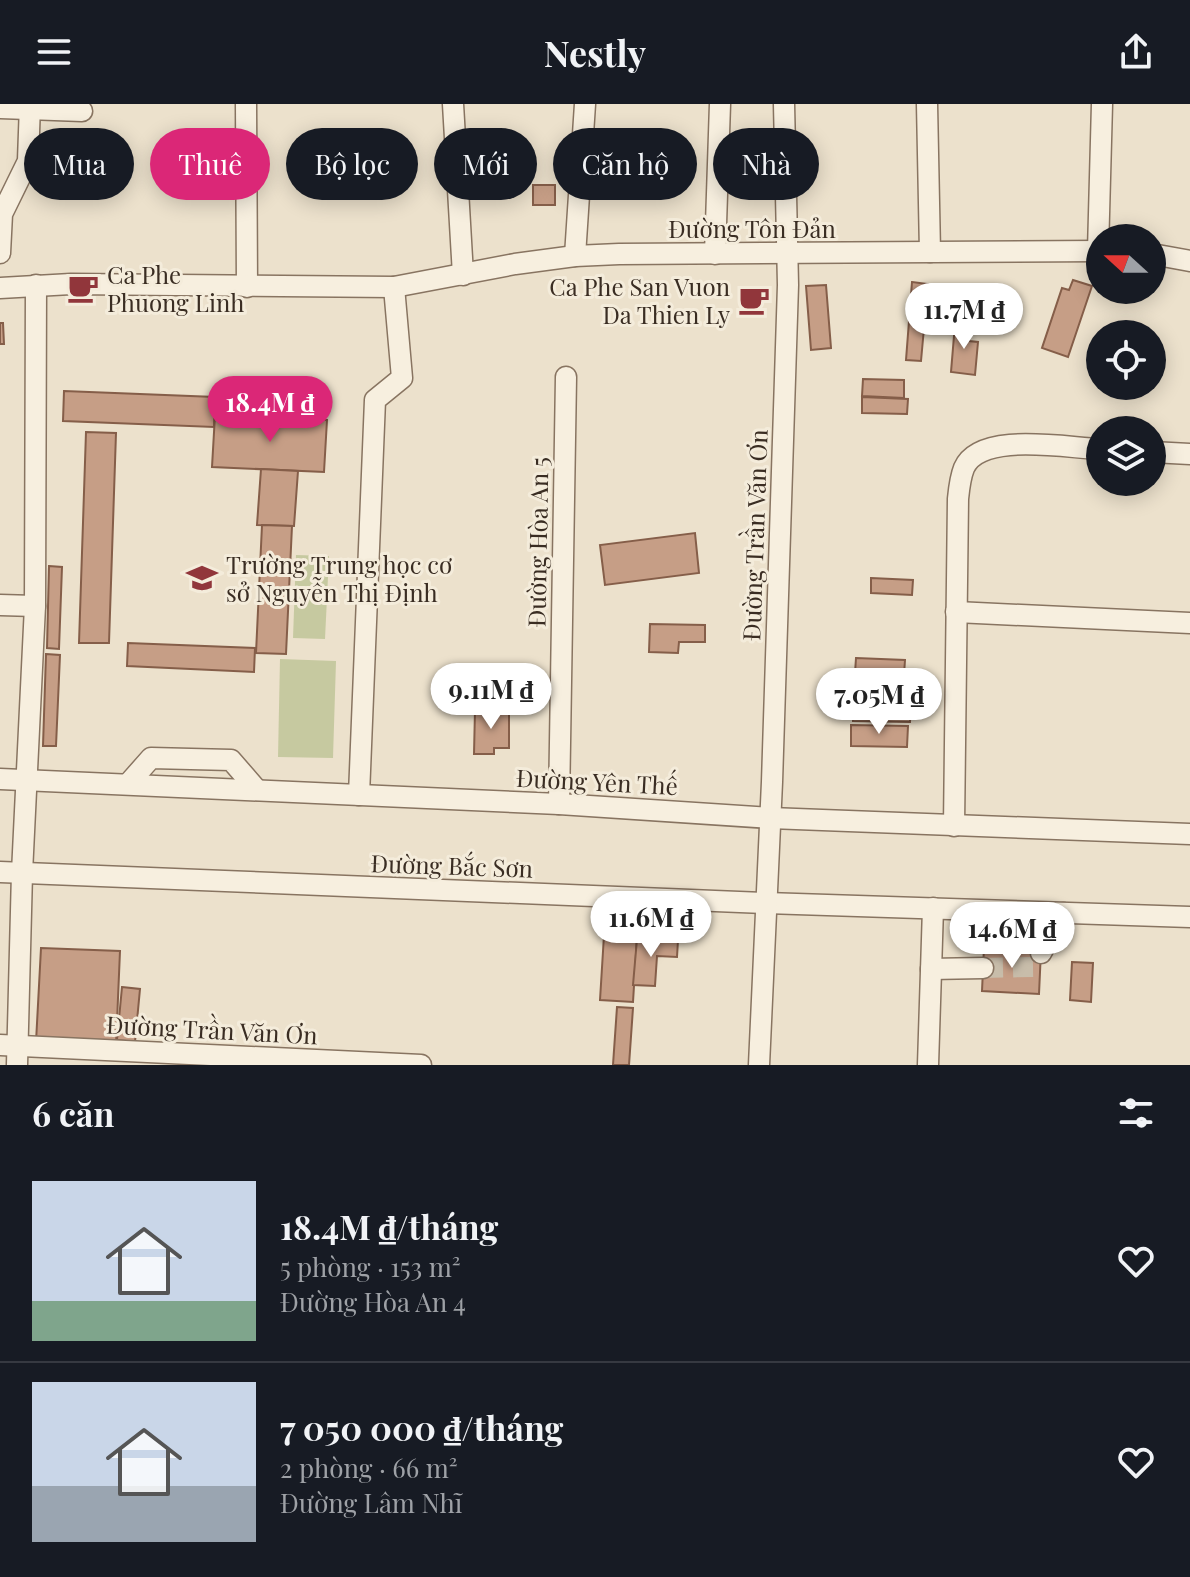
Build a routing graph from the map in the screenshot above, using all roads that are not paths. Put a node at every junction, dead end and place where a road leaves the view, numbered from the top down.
1 (246, 104) edge
2 (453, 104) edge
3 (585, 104) edge
4 (720, 104) edge
5 (784, 104) edge
6 (927, 104) edge
7 (1102, 104) edge
8 (29, 106) edge
9 (0, 108) edge
10 (82, 111) dead end
11 (1100, 224) edge
12 (1086, 251) edge
13 (930, 252) junction
14 (0, 253) edge
15 (788, 253) junction
16 (715, 254) junction
17 (575, 256) junction
18 (1166, 257) edge
19 (1190, 261) edge
20 (463, 275) junction
21 (36, 285) junction
22 (247, 287) junction
23 (394, 287) junction
24 (0, 288) edge
25 (566, 377) dead end
26 (1086, 448) edge
27 (1166, 453) edge
28 (1190, 454) edge
29 (0, 605) edge
30 (35, 606) junction
31 (956, 612) junction
32 (1190, 623) edge
33 (0, 779) edge
34 (28, 781) junction
35 (128, 784) junction
36 (257, 790) junction
37 (359, 795) junction
38 (559, 804) junction
39 (770, 818) junction
40 (954, 826) junction
41 (1190, 834) edge
42 (0, 872) edge
43 (22, 873) junction
44 (766, 903) junction
45 (933, 908) junction
46 (1063, 913) junction
47 (1190, 917) edge
48 (1041, 953) tunnel mouth
49 (983, 968) tunnel mouth
50 (931, 969) junction
51 (12, 1052) edge
52 (203, 1059) edge
53 (421, 1065) edge
54 (759, 1065) edge
55 (928, 1065) edge

1 - 22 street
2 - 20 street
3 - 17 street
4 - 16 street
5 - 15 street, Đường Trần Văn Ơn
6 - 13 street
7 - 11 street
8 - 9 street
8 - 10 street
8 - 14 street
12 - 13 street, Đường Tôn Đản
13 - 15 street, Đường Tôn Đản
15 - 16 street, Đường Tôn Đản
15 - 39 street, Đường Trần Văn Ơn
16 - 17 street, Đường Tôn Đản
17 - 20 street, Đường Tôn Đản
18 - 19 street
20 - 23 street, Đường Tôn Đản
21 - 22 street, Đường Tôn Đản
21 - 24 street, Đường Tôn Đản
21 - 30 street
22 - 23 street, Đường Tôn Đản
23 - 37 street
25 - 38 street, Đường Hòa An 5
26 - 31 street
27 - 28 street
29 - 30 street
30 - 34 street
31 - 32 street
31 - 40 street
33 - 34 street, Đường Yên Thế
34 - 35 street, Đường Yên Thế
34 - 43 street
35 - 36 street, Đường Yên Thế
35 - 36 street
36 - 37 street, Đường Yên Thế
37 - 38 street, Đường Yên Thế
38 - 39 street, Đường Yên Thế
39 - 40 street, Đường Yên Thế
39 - 44 street, Đường Trần Văn Ơn
40 - 41 street, Đường Yên Thế
42 - 43 street, Đường Bắc Sơn
43 - 44 street, Đường Bắc Sơn
43 - 51 street
44 - 45 street, Đường Bắc Sơn
44 - 54 street, Đường Trần Văn Ơn
45 - 46 street, Đường Bắc Sơn
45 - 50 street
46 - 47 street, Đường Bắc Sơn
46 - 48 street
49 - 50 street
50 - 55 street
51 - 52 street, Đường Trần Văn Ơn
52 - 53 street, Đường Trần Văn Ơn

